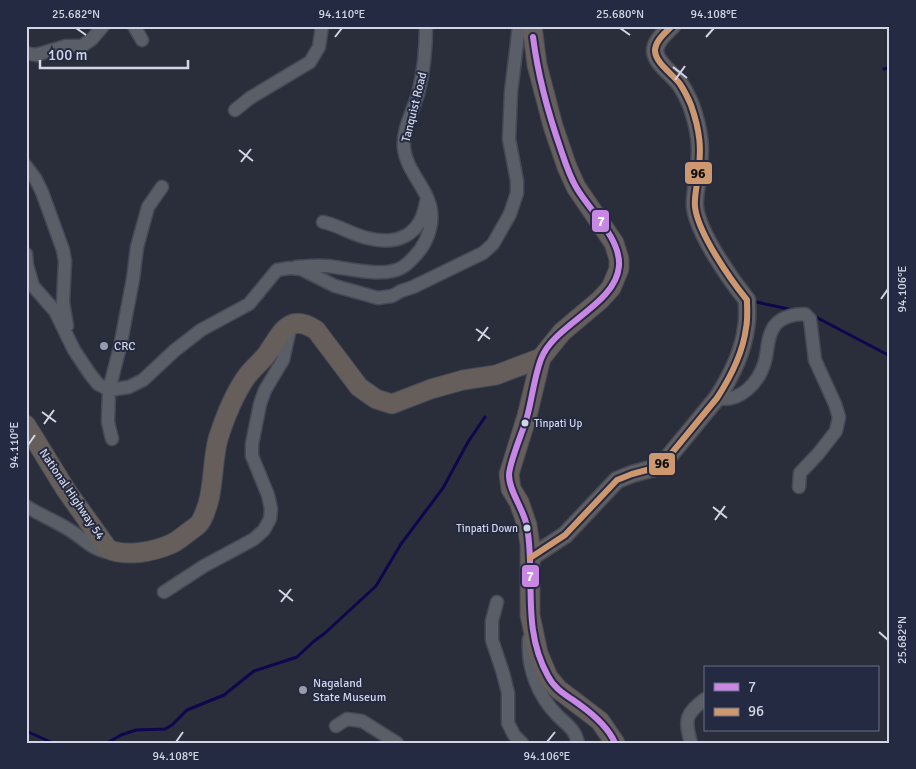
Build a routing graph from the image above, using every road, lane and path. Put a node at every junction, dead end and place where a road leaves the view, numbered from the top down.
1 (102, 26) edge
2 (134, 26) edge
3 (322, 26) edge
4 (426, 26) edge
5 (519, 26) edge
6 (532, 26) edge
7 (672, 26) edge
8 (142, 40) dead end
9 (26, 53) edge
10 (235, 110) dead end
11 (26, 166) edge
12 (162, 187) dead end
13 (427, 197) junction
14 (323, 222) dead end
15 (26, 254) edge
16 (290, 268) junction
17 (291, 324) junction
18 (68, 338) junction
19 (541, 358) junction
20 (108, 390) junction
21 (717, 398) junction
22 (26, 425) edge
23 (112, 439) dead end
24 (799, 487) dead end
25 (26, 506) edge
26 (118, 553) junction
27 (530, 558) junction
28 (164, 592) dead end
29 (497, 602) dead end
30 (530, 615) junction
31 (704, 700) edge
32 (336, 726) dead end
33 (397, 743) edge
34 (522, 743) edge
35 (578, 743) edge
36 (615, 743) edge
37 (691, 743) edge

1 - 9 street
2 - 8 street
3 - 10 street
4 - 13 street, Tanquist Road
5 - 16 street
6 - 19 highway
7 - 21 main road
11 - 18 street
12 - 20 street
13 - 14 street
13 - 16 street, Tanquist Road
15 - 18 street
16 - 20 street
17 - 19 highway
17 - 26 highway
17 - 28 street
18 - 20 street
19 - 27 highway
20 - 23 street
21 - 24 street
21 - 27 main road
22 - 26 highway, National Highway 54
25 - 26 street
27 - 30 highway
29 - 34 street
30 - 35 street
30 - 36 highway
31 - 37 street
32 - 33 street

